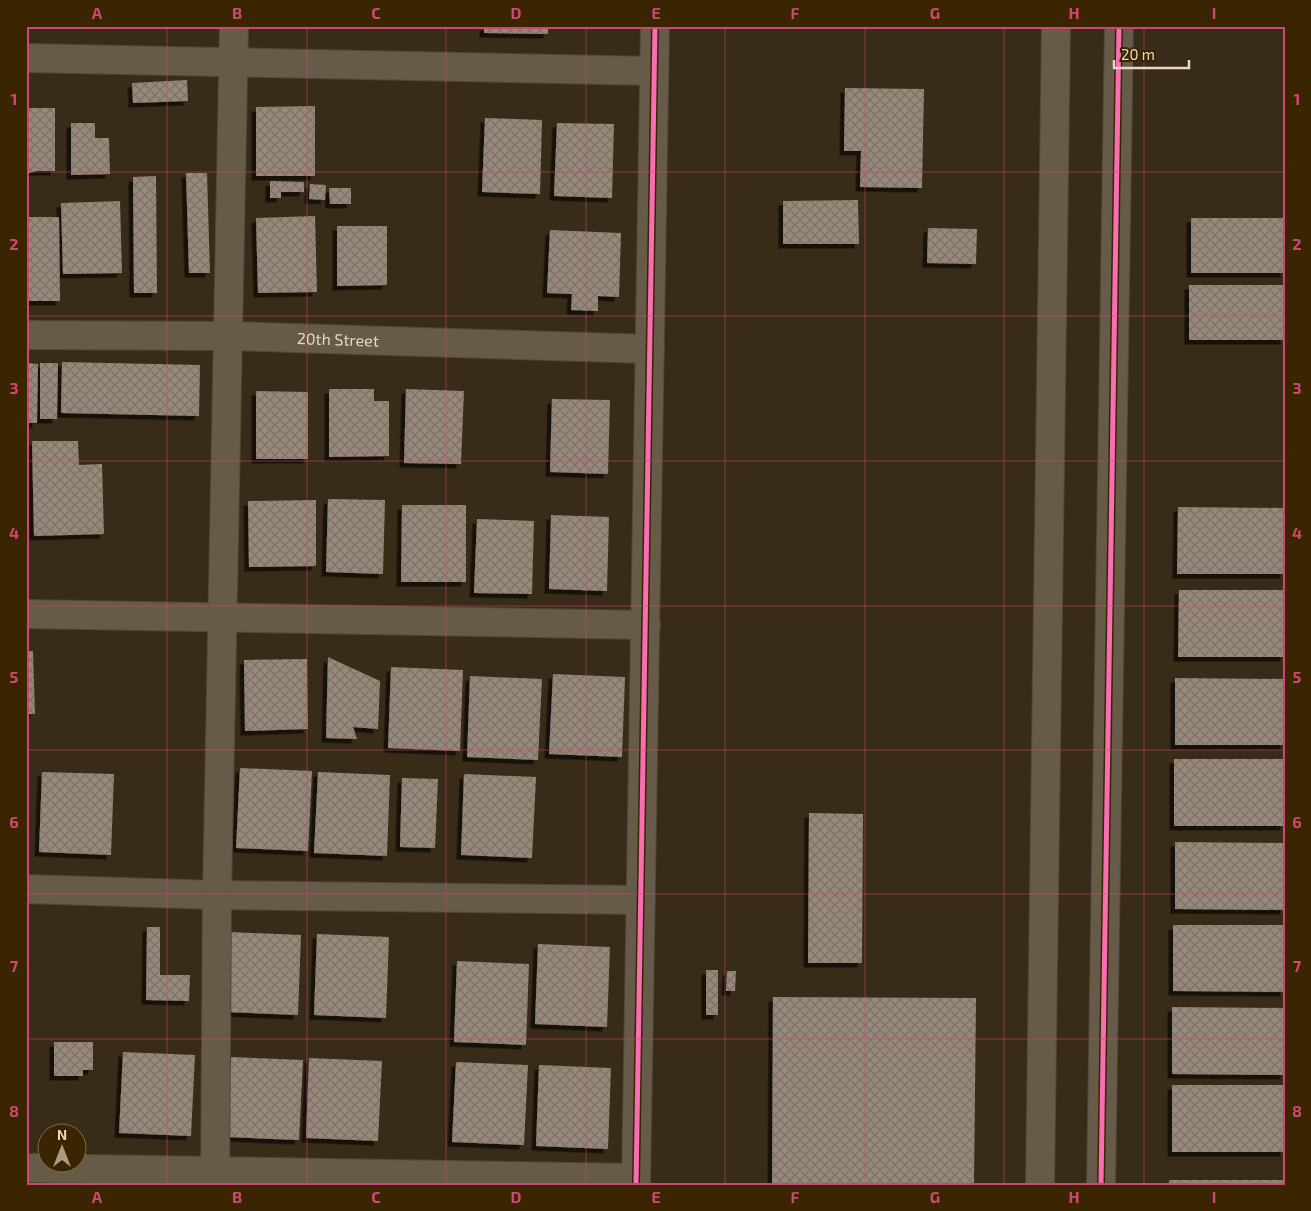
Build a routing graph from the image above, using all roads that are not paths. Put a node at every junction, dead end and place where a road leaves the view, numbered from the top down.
1 (234, 26) edge
2 (655, 26) edge
3 (1056, 26) edge
4 (1119, 26) edge
5 (26, 58) edge
6 (233, 62) junction
7 (654, 71) junction
8 (26, 335) edge
9 (228, 336) junction
10 (650, 349) junction
11 (26, 614) edge
12 (222, 617) junction
13 (646, 625) junction
14 (26, 889) edge
15 (217, 895) junction
16 (641, 900) junction
17 (26, 1168) edge
18 (215, 1178) edge
19 (636, 1181) edge
20 (1040, 1185) edge
21 (1101, 1185) edge

1 - 6 street
2 - 7 street
3 - 20 street
4 - 21 street
5 - 6 street
6 - 7 street
6 - 9 street
7 - 10 street
8 - 9 street, 20th Street
9 - 10 street, 20th Street
9 - 12 street
10 - 13 street
11 - 12 street
12 - 13 street
12 - 15 street
13 - 16 street
14 - 15 street
15 - 16 street
15 - 18 street
16 - 19 street
17 - 18 street
18 - 19 street

